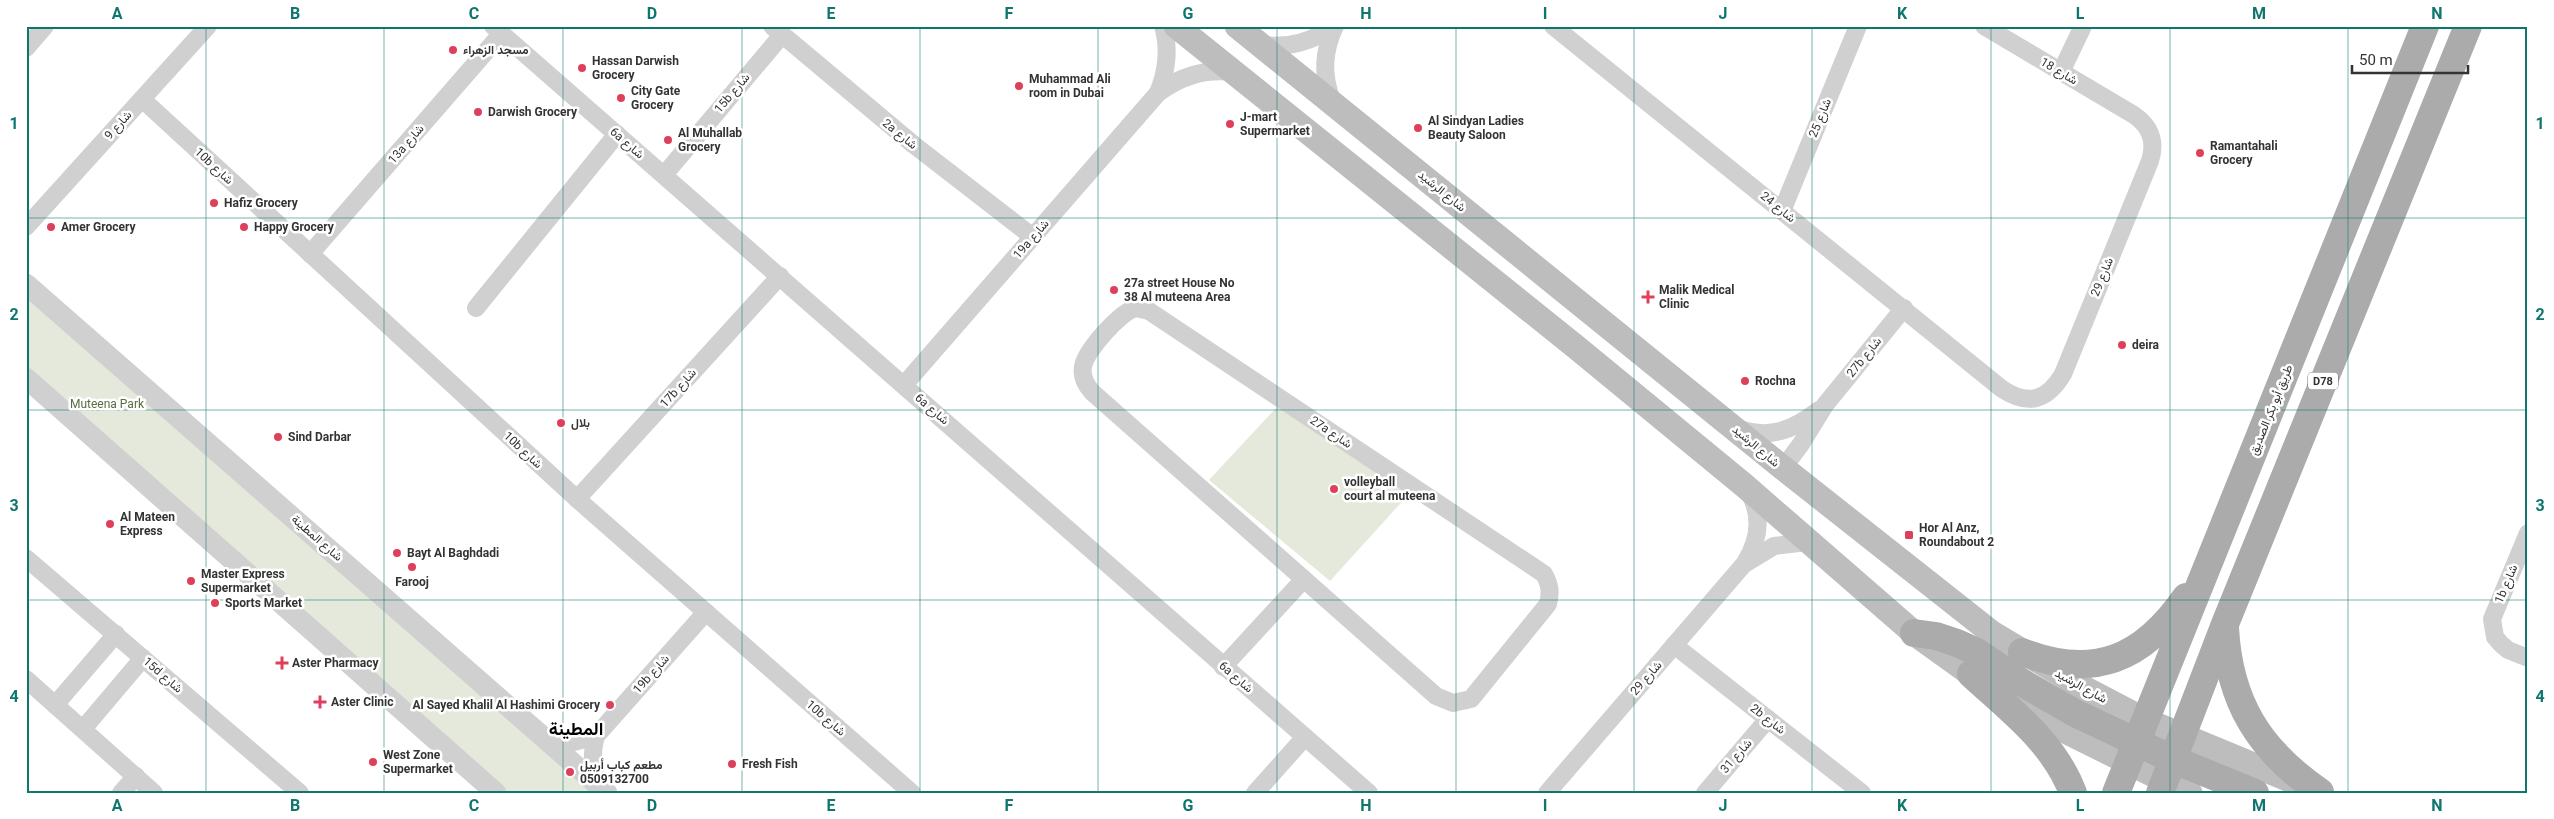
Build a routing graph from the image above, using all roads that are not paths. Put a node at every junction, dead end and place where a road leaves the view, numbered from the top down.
1 (45, 26) edge
2 (208, 26) edge
3 (1163, 26) edge
4 (1176, 26) edge
5 (1237, 26) edge
6 (1335, 26) edge
7 (1553, 26) edge
8 (1858, 26) edge
9 (1984, 26) edge
10 (2083, 26) edge
11 (2425, 26) edge
12 (2468, 26) edge
13 (497, 30) edge
14 (777, 31) edge
15 (1262, 45) junction
16 (26, 48) edge
17 (1233, 72) junction
18 (2061, 72) junction
19 (1158, 93) junction
20 (142, 99) junction
21 (1332, 101) junction
22 (2134, 115) joint
23 (617, 134) junction
24 (664, 175) junction
25 (1782, 211) junction
26 (27, 226) edge
27 (1032, 237) junction
28 (310, 254) junction
29 (780, 276) junction
30 (26, 284) edge
31 (476, 308) dead end
32 (1904, 308) junction
33 (1576, 347) junction
34 (26, 378) edge
35 (904, 385) junction
36 (2002, 389) joint
37 (1825, 405) junction
38 (1732, 426) junction
39 (1783, 468) junction
40 (1745, 486) junction
41 (577, 499) junction
42 (2528, 533) edge
43 (1808, 542) junction
44 (26, 558) edge
45 (1745, 563) junction
46 (2208, 566) junction
47 (1304, 579) junction
48 (706, 612) junction
49 (2225, 624) junction
50 (1914, 633) junction
51 (116, 634) junction
52 (1674, 645) junction
53 (2022, 652) junction
54 (143, 658) junction
55 (2528, 658) edge
56 (1224, 667) junction
57 (1971, 674) junction
58 (26, 679) edge
59 (55, 705) junction
60 (1768, 720) junction
61 (83, 729) junction
62 (596, 736) junction
63 (544, 737) junction
64 (1305, 737) junction
65 (2136, 741) junction
66 (2169, 767) edge
67 (136, 776) junction
68 (607, 792) edge
69 (121, 793) edge
70 (154, 793) edge
71 (300, 793) edge
72 (496, 793) edge
73 (912, 793) edge
74 (1255, 793) edge
75 (1369, 793) edge
76 (1547, 793) edge
77 (1705, 793) edge
78 (1862, 793) edge
79 (2074, 793) edge
80 (2116, 793) edge
81 (2190, 793) edge
82 (2255, 793) edge
83 (2320, 793) edge

1 - 16 street
2 - 20 street, شارع 9
3 - 19 street, 19a شارع
4 - 17 main road
5 - 15 main road, شارع الرشيد
6 - 15 street
6 - 21 street
7 - 25 street, شارع 24
8 - 25 street, شارع 25
9 - 18 street, شارع 18
10 - 18 street
11 - 46 main road, طريق أبو بكر الصديق
12 - 49 main road, D78
13 - 23 street, 6a شارع
13 - 28 street, 13a شارع
14 - 24 street, 15b شارع
14 - 27 street, 2a شارع
15 - 21 main road, شارع الرشيد
17 - 19 street, 19a شارع
17 - 33 main road
18 - 22 street, شارع 18
19 - 27 street, 19a شارع
20 - 26 street, شارع 9
20 - 28 street, 10b شارع
21 - 38 main road, شارع الرشيد
22 - 36 street, شارع 29
23 - 24 street, 6a شارع
23 - 31 street
24 - 29 street, 6a شارع
25 - 32 street, شارع 24
27 - 35 street, 19a شارع
28 - 41 street, 10b شارع
29 - 35 street, 6a شارع
29 - 41 street, 17b شارع
30 - 63 street, شارع المطينة
32 - 36 street, شارع 24
32 - 37 street, 27b شارع
33 - 39 main road
33 - 40 main road
34 - 72 street
35 - 56 street, 6a شارع
37 - 38 street, 27b شارع
37 - 39 street, 27b شارع
38 - 39 main road, شارع الرشيد
39 - 53 main road, شارع الرشيد
40 - 43 main road
40 - 45 street, شارع 29
41 - 48 street, 10b شارع
42 - 55 street, 1b شارع
43 - 45 street, شارع 29
43 - 50 main road
44 - 51 street, 15d شارع
45 - 52 street, شارع 29
46 - 53 main road
46 - 65 main road, طريق أبو بكر الصديق
47 - 47 street, 27a شارع
47 - 56 street
48 - 62 street, 19b شارع
48 - 73 street, 10b شارع
49 - 66 main road, D78
49 - 83 main road
50 - 57 main road
50 - 65 main road
51 - 54 street, 15d شارع
51 - 59 street
52 - 60 street, 2b شارع
52 - 76 street, شارع 29
53 - 65 main road, شارع الرشيد
54 - 61 street
54 - 71 street, 15d شارع
56 - 64 street, 6a شارع
57 - 65 main road
57 - 79 main road
58 - 59 street
59 - 61 street
60 - 77 street, شارع 31
60 - 78 street, 2b شارع
61 - 67 street
62 - 63 street
62 - 68 street
63 - 68 street, شارع المطينة
64 - 74 street
64 - 75 street, 6a شارع
65 - 66 main road
65 - 80 main road, طريق أبو بكر الصديق
66 - 81 main road
66 - 82 main road
66 - 83 main road
67 - 69 street
67 - 70 street

